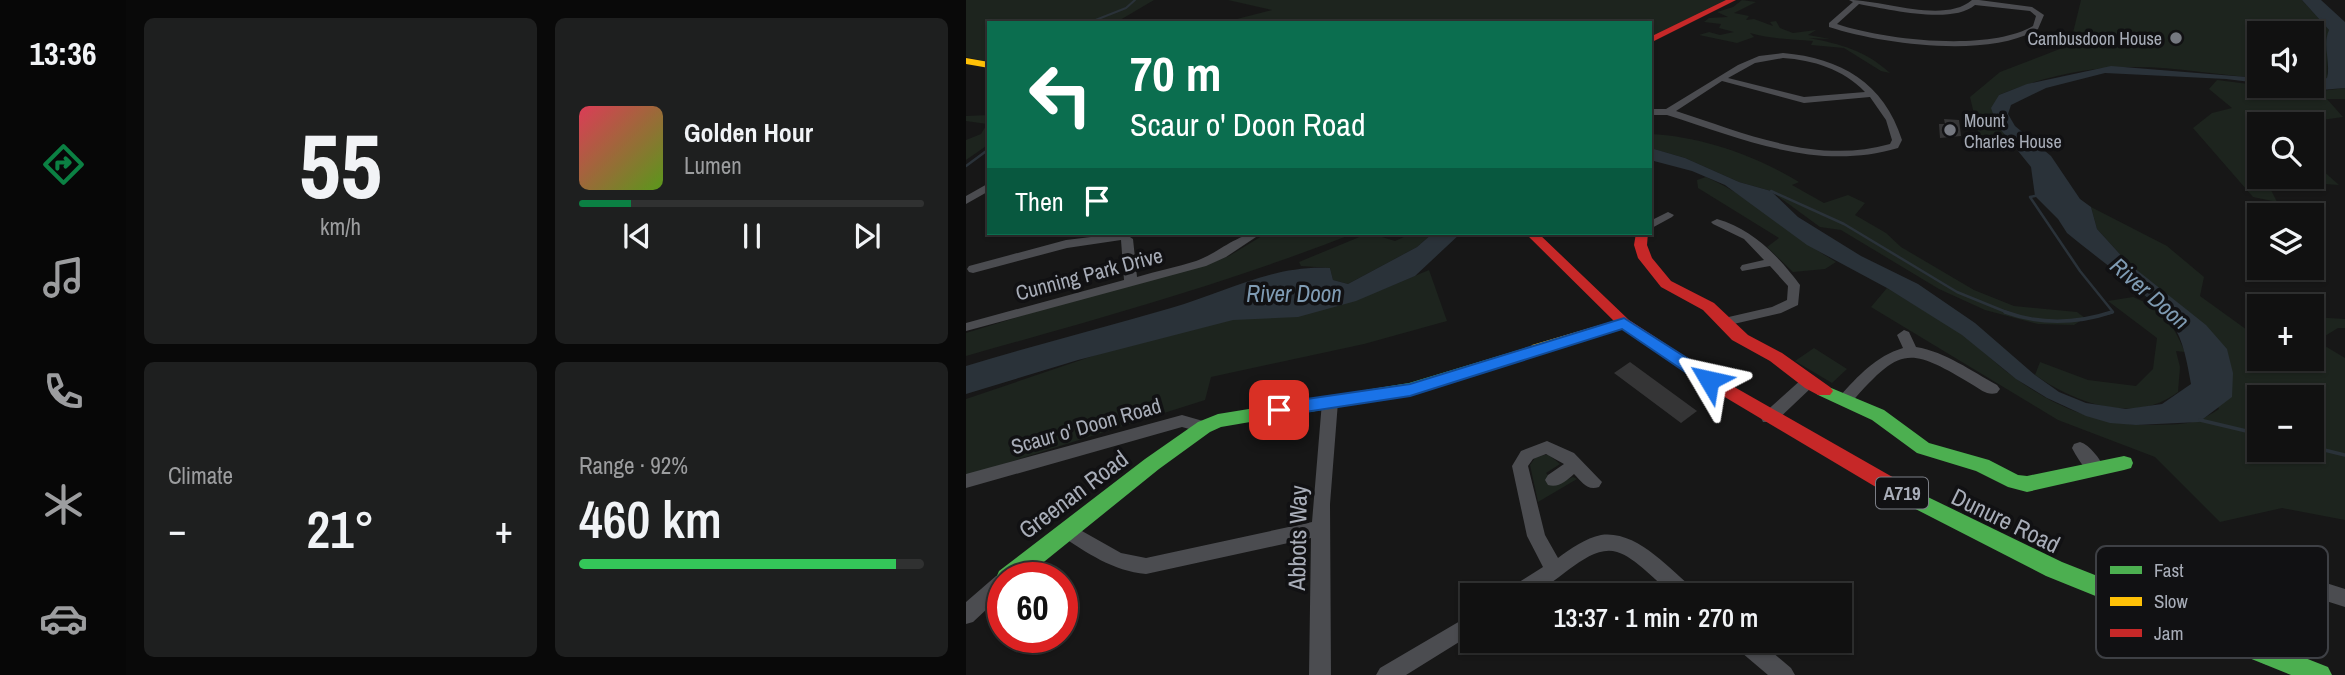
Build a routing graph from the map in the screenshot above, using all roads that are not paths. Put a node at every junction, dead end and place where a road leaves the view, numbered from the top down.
1 (1731, 0) edge
2 (1855, 1) edge
3 (1976, 1) edge
4 (1885, 3) edge
5 (1652, 39) edge
6 (966, 61) edge
7 (987, 65) edge
8 (1723, 79) junction
9 (1873, 94) junction
10 (1652, 112) edge
11 (1668, 112) junction
12 (983, 194) edge
13 (966, 201) edge
14 (1668, 215) dead end
15 (1717, 222) dead end
16 (1652, 225) edge
17 (1253, 235) edge
18 (1533, 235) edge
19 (1641, 235) edge
20 (1065, 239) edge
21 (1773, 262) junction
22 (973, 268) dead end
23 (1746, 268) dead end
24 (1131, 282) junction
25 (1725, 322) junction
26 (1624, 323) junction
27 (966, 327) edge
28 (1905, 335) dead end
29 (1911, 351) junction
30 (1807, 383) junction
31 (1992, 389) dead end
32 (1845, 400) junction
33 (1330, 402) junction
34 (1769, 418) junction
35 (1204, 427) junction
36 (2080, 448) dead end
37 (2124, 463) dead end
38 (1575, 465) junction
39 (2097, 469) junction
40 (1554, 480) dead end
41 (966, 481) edge
42 (1593, 482) dead end
43 (1320, 528) junction
44 (1066, 530) junction
45 (1027, 562) edge
46 (1554, 569) junction
47 (1533, 583) edge
48 (1673, 583) edge
49 (2096, 586) edge
50 (2328, 593) edge
51 (987, 595) edge
52 (2345, 598) edge
53 (969, 610) edge
54 (1460, 630) edge
55 (1758, 653) edge
56 (2275, 658) edge
57 (1320, 675) edge
58 (1387, 675) edge
59 (1784, 675) edge
60 (2320, 675) edge

1 - 5 street
2 - 3 street
2 - 4 street
3 - 4 street
6 - 7 street
8 - 9 street
8 - 9 street
8 - 11 street
9 - 11 street
10 - 11 street
12 - 13 street
14 - 16 street
15 - 21 street
17 - 24 street, Cunning Park Drive
18 - 26 street, Dunure Road / A719
19 - 25 street
20 - 22 street
20 - 24 street
21 - 23 street
21 - 25 street
24 - 27 street, Cunning Park Drive
25 - 30 street
26 - 33 street, Scaur o' Doon Road
26 - 34 street, Dunure Road / A719
28 - 29 street
29 - 31 street
29 - 32 street
30 - 32 street
30 - 34 street
32 - 39 street
33 - 35 street, Scaur o' Doon Road
33 - 43 street, Abbots Way
34 - 49 street, Dunure Road / A719
35 - 41 street, Scaur o' Doon Road
35 - 44 street, Greenan Road
36 - 39 street
37 - 39 street
38 - 40 street
38 - 42 street
38 - 46 street
43 - 44 street
43 - 57 street, Abbots Way
44 - 45 street, Greenan Road
46 - 47 street
46 - 48 street
50 - 52 street
51 - 53 street
54 - 58 street
55 - 59 street
56 - 60 street, Dunure Road / A719

